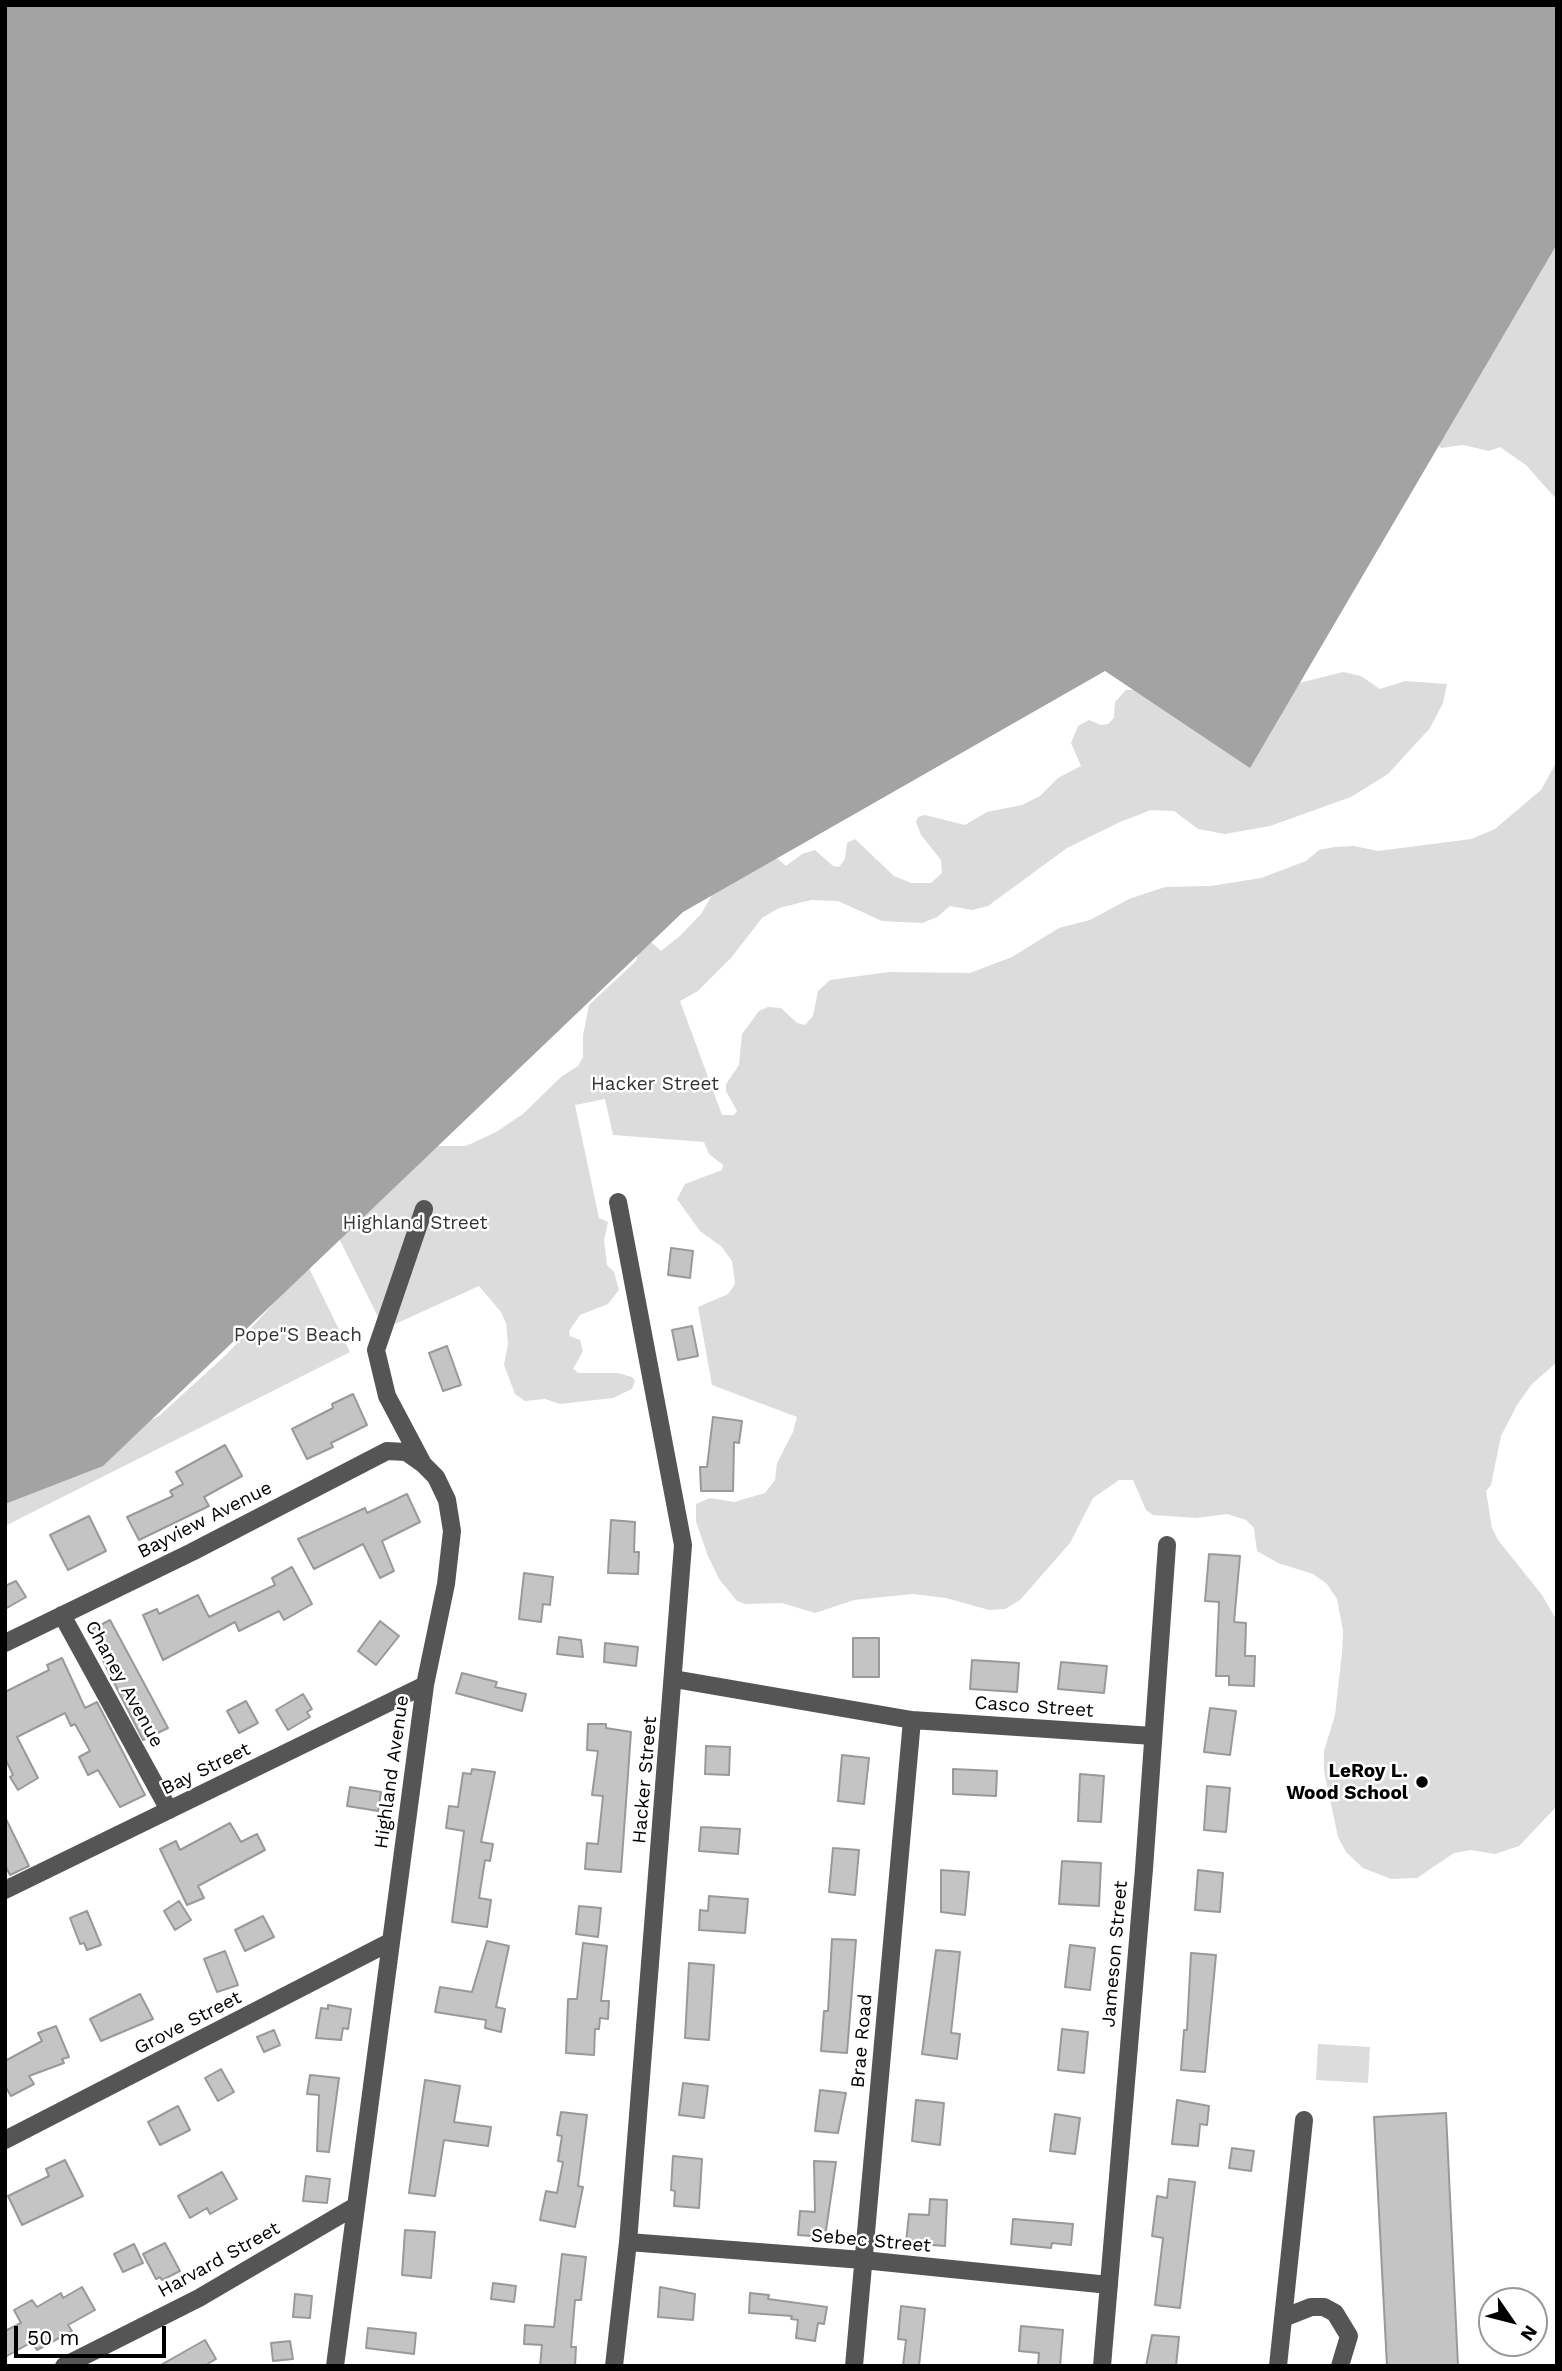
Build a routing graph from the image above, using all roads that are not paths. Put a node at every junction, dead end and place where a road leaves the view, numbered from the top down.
1 (618, 1202) dead end
2 (424, 1209) dead end
3 (423, 1464) junction
4 (1167, 1545) dead end
5 (62, 1615) junction
6 (5, 1643) edge
7 (674, 1679) junction
8 (425, 1685) junction
9 (912, 1720) junction
10 (1153, 1736) junction
11 (169, 1810) junction
12 (5, 1890) edge
13 (390, 1942) junction
14 (1304, 2120) dead end
15 (5, 2140) edge
16 (354, 2207) junction
17 (628, 2242) junction
18 (863, 2260) junction
19 (1109, 2285) junction
20 (1283, 2318) junction
21 (64, 2366) edge
22 (335, 2366) edge
23 (614, 2366) edge
24 (853, 2366) edge
25 (1102, 2366) edge
26 (1278, 2366) edge
27 (1340, 2366) edge

1 - 7 street, Hacker Street
2 - 3 street, Highland Avenue
3 - 5 street, Bayview Avenue
3 - 8 street, Highland Avenue
4 - 10 street, Jameson Street
5 - 6 street, Bayview Avenue
5 - 11 street, Chaney Avenue
7 - 9 street, Casco Street
7 - 17 street, Hacker Street
8 - 11 street, Bay Street
8 - 13 street, Highland Avenue
9 - 10 street, Casco Street
9 - 18 street, Brae Road
10 - 19 street, Jameson Street
11 - 12 street, Bay Street
13 - 15 street, Grove Street
13 - 16 street, Highland Avenue
14 - 20 street
16 - 21 street, Harvard Street
16 - 22 street, Highland Avenue
17 - 18 street, Sebec Street
17 - 23 street, Hacker Street
18 - 19 street, Sebec Street
18 - 24 street, Brae Road
19 - 25 street, Jameson Street
20 - 26 street
20 - 27 street

